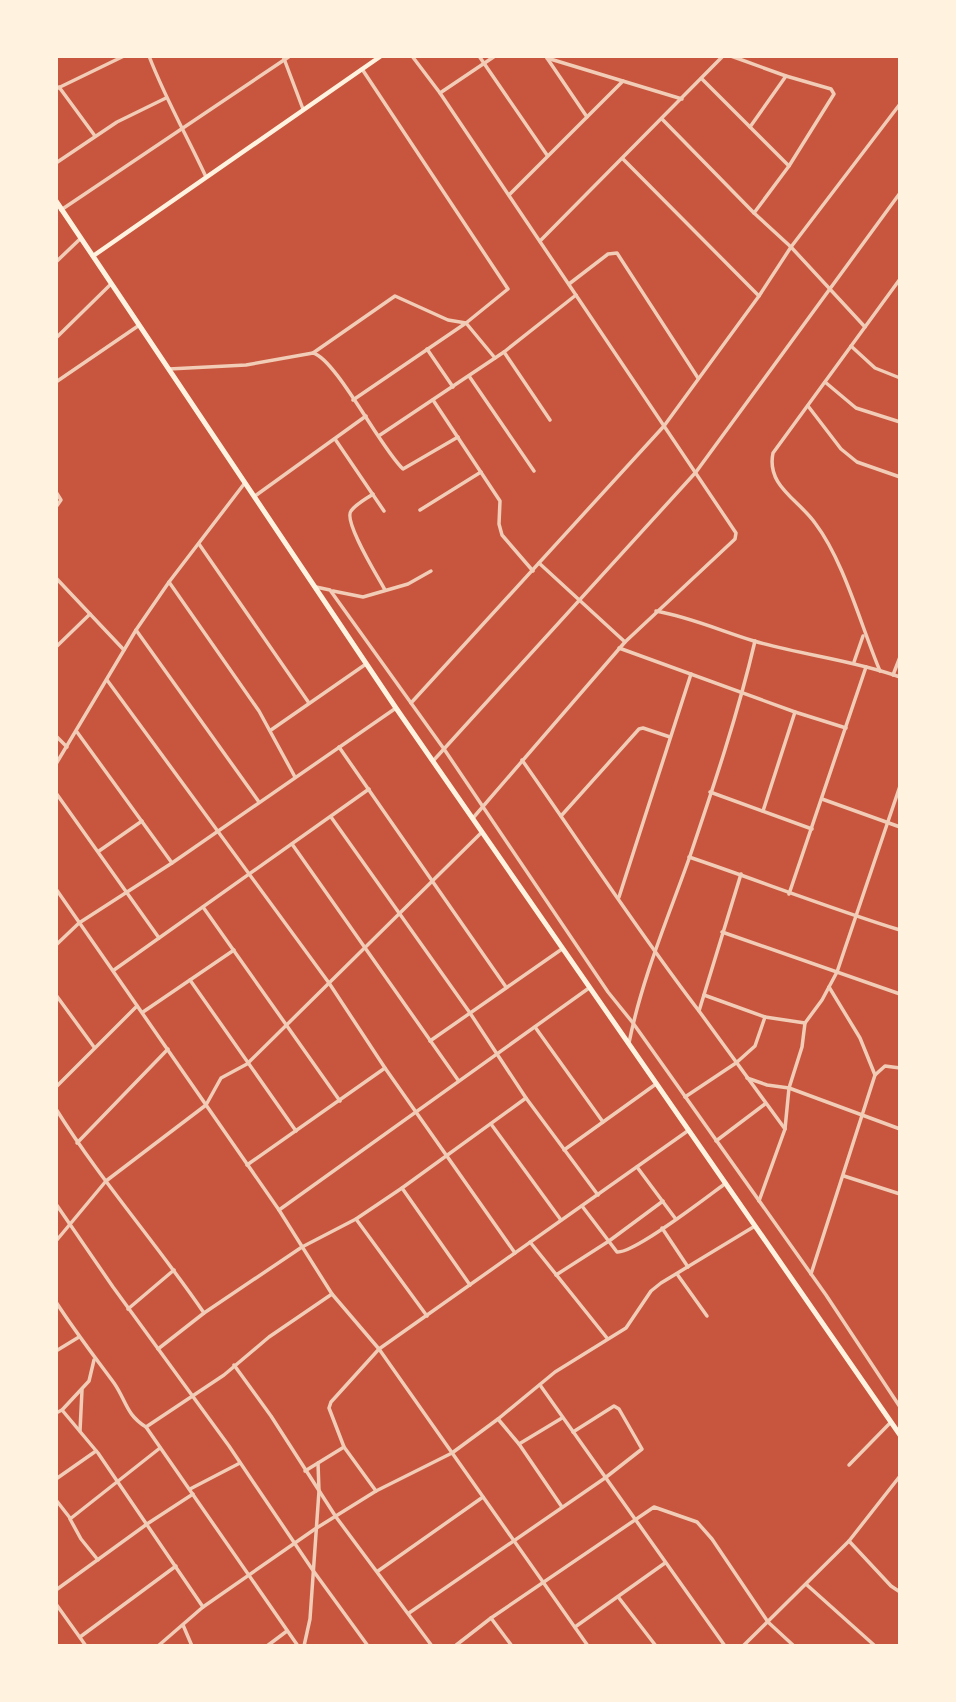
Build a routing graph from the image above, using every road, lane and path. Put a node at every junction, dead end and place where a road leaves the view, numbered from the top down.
1 (124, 56) edge
2 (149, 56) edge
3 (290, 56) edge
4 (381, 56) edge
5 (412, 56) edge
6 (480, 56) edge
7 (495, 56) edge
8 (723, 56) edge
9 (731, 56) edge
10 (546, 57) edge
11 (284, 58) edge
12 (485, 63) junction
13 (362, 69) junction
14 (786, 76) junction
15 (702, 79) junction
16 (623, 81) junction
17 (58, 88) edge
18 (440, 93) junction
19 (166, 98) junction
20 (682, 99) junction
21 (900, 104) edge
22 (303, 109) junction
23 (587, 117) junction
24 (662, 119) junction
25 (750, 127) junction
26 (184, 130) junction
27 (95, 136) junction
28 (548, 156) junction
29 (623, 158) junction
30 (56, 163) edge
31 (789, 166) junction
32 (206, 177) junction
33 (900, 193) edge
34 (509, 195) junction
35 (56, 201) edge
36 (61, 210) junction
37 (754, 213) junction
38 (81, 238) junction
39 (540, 241) junction
40 (791, 247) junction
41 (93, 256) junction
42 (56, 262) edge
43 (900, 279) edge
44 (111, 284) junction
45 (569, 284) junction
46 (829, 290) junction
47 (576, 295) junction
48 (760, 296) junction
49 (466, 323) junction
50 (139, 326) junction
51 (865, 327) junction
52 (56, 338) edge
53 (851, 346) junction
54 (427, 349) junction
55 (504, 352) junction
56 (313, 353) junction
57 (495, 358) junction
58 (167, 369) junction
59 (469, 376) junction
60 (900, 378) edge
61 (699, 379) junction
62 (56, 382) edge
63 (825, 382) junction
64 (453, 387) junction
65 (353, 400) junction
66 (433, 400) junction
67 (808, 406) junction
68 (366, 416) junction
69 (550, 420) dead end
70 (900, 422) edge
71 (664, 426) junction
72 (380, 435) junction
73 (458, 437) junction
74 (335, 439) junction
75 (534, 471) dead end
76 (481, 472) junction
77 (695, 472) junction
78 (900, 477) edge
79 (244, 484) junction
80 (56, 492) edge
81 (373, 494) junction
82 (253, 497) junction
83 (56, 507) edge
84 (420, 510) dead end
85 (384, 512) dead end
86 (199, 544) junction
87 (539, 563) junction
88 (533, 570) junction
89 (431, 571) dead end
90 (56, 578) edge
91 (169, 582) junction
92 (316, 587) junction
93 (330, 590) junction
94 (385, 590) junction
95 (579, 600) junction
96 (656, 611) junction
97 (90, 614) junction
98 (136, 630) junction
99 (864, 634) junction
100 (755, 641) junction
101 (625, 642) junction
102 (56, 647) edge
103 (619, 648) junction
104 (124, 650) junction
105 (900, 657) edge
106 (853, 663) junction
107 (366, 664) junction
108 (866, 667) junction
109 (880, 671) junction
110 (691, 674) junction
111 (893, 675) junction
112 (900, 677) edge
113 (107, 680) junction
114 (743, 693) junction
115 (309, 703) junction
116 (411, 703) junction
117 (396, 708) junction
118 (795, 712) junction
119 (846, 727) junction
120 (271, 730) junction
121 (77, 732) junction
122 (56, 736) edge
123 (670, 737) junction
124 (67, 747) junction
125 (340, 747) junction
126 (444, 749) junction
127 (522, 760) junction
128 (433, 761) junction
129 (56, 765) edge
130 (295, 777) junction
131 (900, 786) edge
132 (369, 789) junction
133 (710, 792) junction
134 (56, 793) edge
135 (822, 799) junction
136 (259, 802) junction
137 (483, 806) junction
138 (763, 811) junction
139 (561, 816) junction
140 (331, 817) junction
141 (472, 818) junction
142 (142, 821) junction
143 (888, 823) junction
144 (900, 827) edge
145 (812, 829) junction
146 (217, 831) junction
147 (482, 832) junction
148 (292, 844) junction
149 (99, 851) junction
150 (689, 857) junction
151 (172, 863) junction
152 (741, 874) junction
153 (249, 875) junction
154 (432, 881) junction
155 (56, 889) edge
156 (128, 890) junction
157 (789, 894) junction
158 (619, 897) junction
159 (204, 907) junction
160 (399, 914) junction
161 (856, 916) junction
162 (79, 923) junction
163 (900, 930) edge
164 (722, 932) junction
165 (159, 938) junction
166 (56, 945) edge
167 (364, 948) junction
168 (564, 948) junction
169 (234, 950) junction
170 (653, 952) junction
171 (113, 971) junction
172 (837, 972) junction
173 (190, 980) junction
174 (329, 984) junction
175 (506, 987) junction
176 (591, 987) junction
177 (829, 987) junction
178 (900, 994) edge
179 (56, 995) edge
180 (704, 995) junction
181 (137, 1006) junction
182 (699, 1011) junction
183 (142, 1012) junction
184 (470, 1013) junction
185 (765, 1017) junction
186 (633, 1023) junction
187 (805, 1023) junction
188 (286, 1026) junction
189 (535, 1027) junction
190 (430, 1041) junction
191 (629, 1043) junction
192 (94, 1047) junction
193 (168, 1049) junction
194 (497, 1053) junction
195 (736, 1063) junction
196 (247, 1064) junction
197 (385, 1068) junction
198 (900, 1068) edge
199 (875, 1075) junction
200 (746, 1077) junction
201 (458, 1080) junction
202 (657, 1083) junction
203 (56, 1087) edge
204 (789, 1088) junction
205 (685, 1097) junction
206 (526, 1098) junction
207 (340, 1101) junction
208 (765, 1104) junction
209 (206, 1105) junction
210 (56, 1109) edge
211 (416, 1111) junction
212 (862, 1116) junction
213 (604, 1122) junction
214 (491, 1124) junction
215 (785, 1129) junction
216 (900, 1129) edge
217 (690, 1130) junction
218 (296, 1131) junction
219 (716, 1141) junction
220 (77, 1143) junction
221 (564, 1150) junction
222 (446, 1156) junction
223 (247, 1165) junction
224 (637, 1167) junction
225 (844, 1176) junction
226 (106, 1181) junction
227 (726, 1183) junction
228 (402, 1188) junction
229 (900, 1194) edge
230 (598, 1195) junction
231 (663, 1201) junction
232 (759, 1201) junction
233 (56, 1204) edge
234 (582, 1206) junction
235 (279, 1210) junction
236 (676, 1218) junction
237 (356, 1219) junction
238 (561, 1220) junction
239 (70, 1223) junction
240 (755, 1226) junction
241 (662, 1228) junction
242 (56, 1241) edge
243 (608, 1241) junction
244 (530, 1242) junction
245 (303, 1247) junction
246 (515, 1253) junction
247 (688, 1268) junction
248 (174, 1270) junction
249 (677, 1274) junction
250 (556, 1275) junction
251 (811, 1275) junction
252 (470, 1285) junction
253 (331, 1294) junction
254 (56, 1302) edge
255 (128, 1309) junction
256 (205, 1313) junction
257 (427, 1316) junction
258 (707, 1316) dead end
259 (79, 1337) junction
260 (607, 1338) junction
261 (158, 1349) junction
262 (379, 1349) junction
263 (56, 1351) edge
264 (95, 1359) junction
265 (234, 1365) junction
266 (540, 1384) junction
267 (82, 1388) junction
268 (191, 1396) junction
269 (900, 1407) edge
270 (62, 1410) junction
271 (56, 1413) edge
272 (563, 1418) junction
273 (498, 1419) junction
274 (891, 1422) junction
275 (146, 1427) junction
276 (80, 1432) junction
277 (573, 1432) junction
278 (900, 1435) edge
279 (519, 1444) junction
280 (344, 1447) junction
281 (160, 1448) junction
282 (96, 1451) junction
283 (452, 1453) junction
284 (240, 1463) junction
285 (318, 1463) junction
286 (849, 1465) dead end
287 (305, 1471) junction
288 (900, 1476) edge
289 (605, 1478) junction
290 (56, 1479) edge
291 (116, 1483) junction
292 (190, 1489) junction
293 (319, 1491) junction
294 (376, 1491) junction
295 (194, 1494) junction
296 (483, 1497) junction
297 (56, 1500) edge
298 (562, 1507) junction
299 (336, 1517) junction
300 (70, 1519) junction
301 (635, 1520) junction
302 (147, 1524) junction
303 (315, 1529) junction
304 (514, 1541) junction
305 (849, 1541) junction
306 (294, 1544) junction
307 (98, 1560) junction
308 (665, 1563) junction
309 (176, 1566) junction
310 (312, 1569) junction
311 (378, 1571) junction
312 (251, 1576) junction
313 (544, 1584) junction
314 (807, 1585) junction
315 (56, 1590) edge
316 (900, 1592) edge
317 (619, 1598) junction
318 (56, 1604) edge
319 (203, 1607) junction
320 (409, 1614) junction
321 (491, 1618) junction
322 (768, 1622) junction
323 (183, 1625) junction
324 (575, 1627) junction
325 (288, 1630) junction
326 (80, 1637) junction
327 (509, 1645) edge
328 (874, 1645) edge
329 (86, 1646) edge
330 (158, 1646) edge
331 (192, 1646) edge
332 (267, 1646) edge
333 (298, 1646) edge
334 (304, 1646) edge
335 (368, 1646) edge
336 (432, 1646) edge
337 (456, 1646) edge
338 (588, 1646) edge
339 (656, 1646) edge
340 (725, 1646) edge
341 (743, 1646) edge
342 (794, 1646) edge

1 - 17 street
2 - 19 street
3 - 11 street
4 - 13 main road
5 - 18 street
6 - 12 street
7 - 12 street
8 - 15 street
9 - 14 street
10 - 16 street
10 - 23 street
11 - 22 street
11 - 26 street
12 - 18 street
12 - 28 street
13 - 22 main road
13 - 49 street
14 - 25 street
14 - 31 street
15 - 20 street
15 - 25 street
16 - 20 street
16 - 23 street
17 - 27 street
18 - 34 street
19 - 26 street
19 - 27 street
20 - 24 street
21 - 40 street
22 - 32 main road
23 - 28 street
24 - 29 street
24 - 37 street
25 - 31 street
26 - 32 street
26 - 36 street
27 - 30 street
28 - 34 street
29 - 39 street
29 - 48 street
31 - 37 street
32 - 41 main road
33 - 46 street
34 - 39 street
35 - 36 highway
36 - 38 highway
37 - 40 street
38 - 41 highway
38 - 42 street
39 - 45 street
40 - 46 street
40 - 48 street
41 - 44 highway
43 - 51 street
44 - 50 highway
44 - 52 street
45 - 47 street
45 - 61 street
46 - 51 street
46 - 77 street
47 - 55 street
47 - 71 street
48 - 61 street
49 - 54 street
49 - 56 street
49 - 57 street
50 - 58 highway
50 - 62 street
51 - 53 street
53 - 60 street
53 - 63 street
54 - 64 street
54 - 65 street
55 - 57 street
55 - 69 street
56 - 58 street
56 - 65 street
57 - 59 street
58 - 79 highway
59 - 64 street
59 - 75 street
61 - 71 street
63 - 67 street
63 - 70 street
64 - 66 street
65 - 68 street
66 - 72 street
66 - 73 street
67 - 78 street
67 - 99 street
68 - 72 street
68 - 74 street
71 - 77 street
71 - 87 street
72 - 73 street
73 - 76 street
74 - 81 street
74 - 82 street
76 - 84 street
76 - 88 street
77 - 95 street
77 - 96 street
79 - 82 highway
79 - 86 street
80 - 83 street
81 - 85 street
81 - 94 street
82 - 92 highway
86 - 91 street
86 - 115 street
87 - 88 street
87 - 95 street
88 - 116 street
89 - 94 street
90 - 97 street
91 - 98 street
91 - 120 street
92 - 93 street
92 - 107 highway
93 - 94 street
93 - 116 street
95 - 101 street
95 - 126 street
96 - 100 street
96 - 101 street
97 - 102 street
97 - 104 street
98 - 104 street
98 - 136 street
99 - 106 street
99 - 109 street
100 - 106 street
100 - 114 street
101 - 103 street
103 - 110 street
103 - 127 street
104 - 113 street
105 - 111 street
106 - 108 street
107 - 115 street
107 - 117 highway
108 - 109 street
108 - 119 street
109 - 111 street
110 - 114 street
110 - 123 street
111 - 112 street
113 - 121 street
113 - 146 street
114 - 118 street
114 - 133 street
115 - 120 street
116 - 126 street
117 - 125 street
117 - 128 highway
118 - 119 street
118 - 138 street
119 - 135 street
120 - 130 street
121 - 124 street
121 - 142 street
122 - 124 street
123 - 139 street
123 - 158 street
124 - 129 street
125 - 130 street
125 - 132 street
126 - 128 street
126 - 137 street
127 - 137 street
127 - 139 street
128 - 141 highway
130 - 136 street
131 - 143 street
132 - 140 street
132 - 154 street
133 - 138 street
133 - 150 street
134 - 149 street
135 - 143 street
135 - 145 street
136 - 146 street
137 - 141 street
137 - 186 street
138 - 145 street
139 - 158 street
140 - 148 street
140 - 160 street
141 - 147 highway
142 - 149 street
142 - 151 street
143 - 144 street
143 - 161 street
145 - 157 street
146 - 151 street
146 - 153 street
147 - 154 street
147 - 168 highway
148 - 153 street
148 - 167 street
149 - 156 street
150 - 152 street
150 - 170 street
151 - 156 street
152 - 157 street
152 - 164 street
153 - 159 street
153 - 174 street
154 - 160 street
154 - 175 street
155 - 162 street
156 - 162 street
156 - 165 street
157 - 161 street
158 - 170 street
159 - 165 street
159 - 169 street
160 - 167 street
160 - 184 street
161 - 163 street
161 - 172 street
162 - 166 street
162 - 171 street
164 - 172 street
164 - 180 street
165 - 171 street
167 - 174 street
167 - 190 street
168 - 175 street
168 - 176 highway
169 - 173 street
169 - 188 street
170 - 182 street
170 - 186 street
171 - 181 street
172 - 177 street
172 - 178 street
173 - 183 street
173 - 196 street
174 - 188 street
174 - 197 street
175 - 184 street
176 - 189 street
176 - 191 highway
177 - 187 street
177 - 199 street
179 - 192 street
180 - 182 street
180 - 185 street
181 - 183 street
181 - 192 street
182 - 195 street
183 - 193 street
184 - 190 street
184 - 194 street
185 - 187 street
185 - 195 street
186 - 191 street
186 - 205 street
187 - 204 street
188 - 196 street
188 - 207 street
189 - 194 street
189 - 213 street
190 - 201 street
191 - 202 highway
192 - 203 street
193 - 209 street
193 - 220 street
194 - 201 street
194 - 206 street
195 - 200 street
195 - 205 street
196 - 209 street
196 - 218 street
197 - 207 street
197 - 211 street
198 - 199 street
199 - 212 street
200 - 204 street
200 - 208 street
201 - 211 street
202 - 213 street
202 - 217 highway
204 - 212 street
204 - 215 street
205 - 219 street
206 - 214 street
206 - 221 street
207 - 218 street
208 - 215 street
208 - 219 street
209 - 223 street
209 - 226 street
210 - 220 street
211 - 222 street
211 - 235 street
212 - 216 street
212 - 225 street
213 - 221 street
214 - 222 street
214 - 238 street
215 - 232 street
217 - 224 street
217 - 227 highway
218 - 223 street
219 - 232 street
220 - 226 street
221 - 230 street
222 - 228 street
222 - 246 street
223 - 235 street
224 - 230 street
224 - 231 street
225 - 229 street
225 - 251 street
226 - 239 street
226 - 248 street
227 - 236 street
227 - 240 highway
228 - 237 street
228 - 252 street
230 - 234 street
231 - 236 street
231 - 243 street
232 - 251 street
233 - 239 street
234 - 238 street
234 - 243 street
235 - 245 street
236 - 241 street
237 - 245 street
237 - 257 street
238 - 244 street
239 - 242 street
239 - 255 street
240 - 247 street
240 - 274 highway
241 - 243 street
241 - 247 street
243 - 250 street
244 - 246 street
244 - 250 street
245 - 253 street
245 - 256 street
246 - 252 street
247 - 249 street
248 - 255 street
248 - 256 street
249 - 258 street
249 - 260 street
250 - 260 street
251 - 269 street
252 - 257 street
253 - 262 street
253 - 265 street
254 - 259 street
255 - 261 street
256 - 261 street
257 - 262 street
259 - 263 street
259 - 264 street
260 - 266 street
261 - 268 street
262 - 280 street
262 - 283 street
264 - 267 street
264 - 275 street
265 - 268 street
265 - 287 street
266 - 272 street
266 - 273 street
267 - 270 street
267 - 276 street
268 - 275 street
268 - 284 street
270 - 271 street
270 - 276 street
272 - 277 street
272 - 279 street
273 - 279 street
273 - 283 street
274 - 278 highway
274 - 286 street
275 - 281 street
276 - 282 street
277 - 289 street
277 - 289 street
279 - 298 street
280 - 285 street
280 - 294 street
281 - 291 street
281 - 292 street
282 - 290 street
282 - 291 street
283 - 294 street
283 - 296 street
284 - 292 street
284 - 306 street
285 - 287 street
285 - 293 street
287 - 293 street
288 - 305 street
289 - 298 street
289 - 301 street
291 - 300 street
291 - 302 street
292 - 295 street
293 - 299 street
293 - 303 street
294 - 299 street
295 - 302 street
295 - 312 street
296 - 304 street
296 - 311 street
297 - 300 street
298 - 304 street
299 - 303 street
299 - 311 street
300 - 307 street
301 - 308 street
301 - 313 street
301 - 322 street
302 - 307 street
302 - 309 street
303 - 306 street
303 - 310 street
304 - 313 street
304 - 320 street
305 - 314 street
305 - 316 street
306 - 310 street
306 - 312 street
307 - 315 street
308 - 317 street
308 - 340 street
309 - 319 street
309 - 326 street
310 - 334 street
310 - 335 street
311 - 320 street
312 - 319 street
312 - 325 street
313 - 321 street
313 - 324 street
314 - 322 street
314 - 328 street
317 - 324 street
317 - 339 street
318 - 326 street
319 - 323 street
320 - 336 street
321 - 327 street
321 - 337 street
322 - 341 street
322 - 342 street
323 - 330 street
323 - 331 street
324 - 338 street
325 - 332 street
325 - 333 street
326 - 329 street

